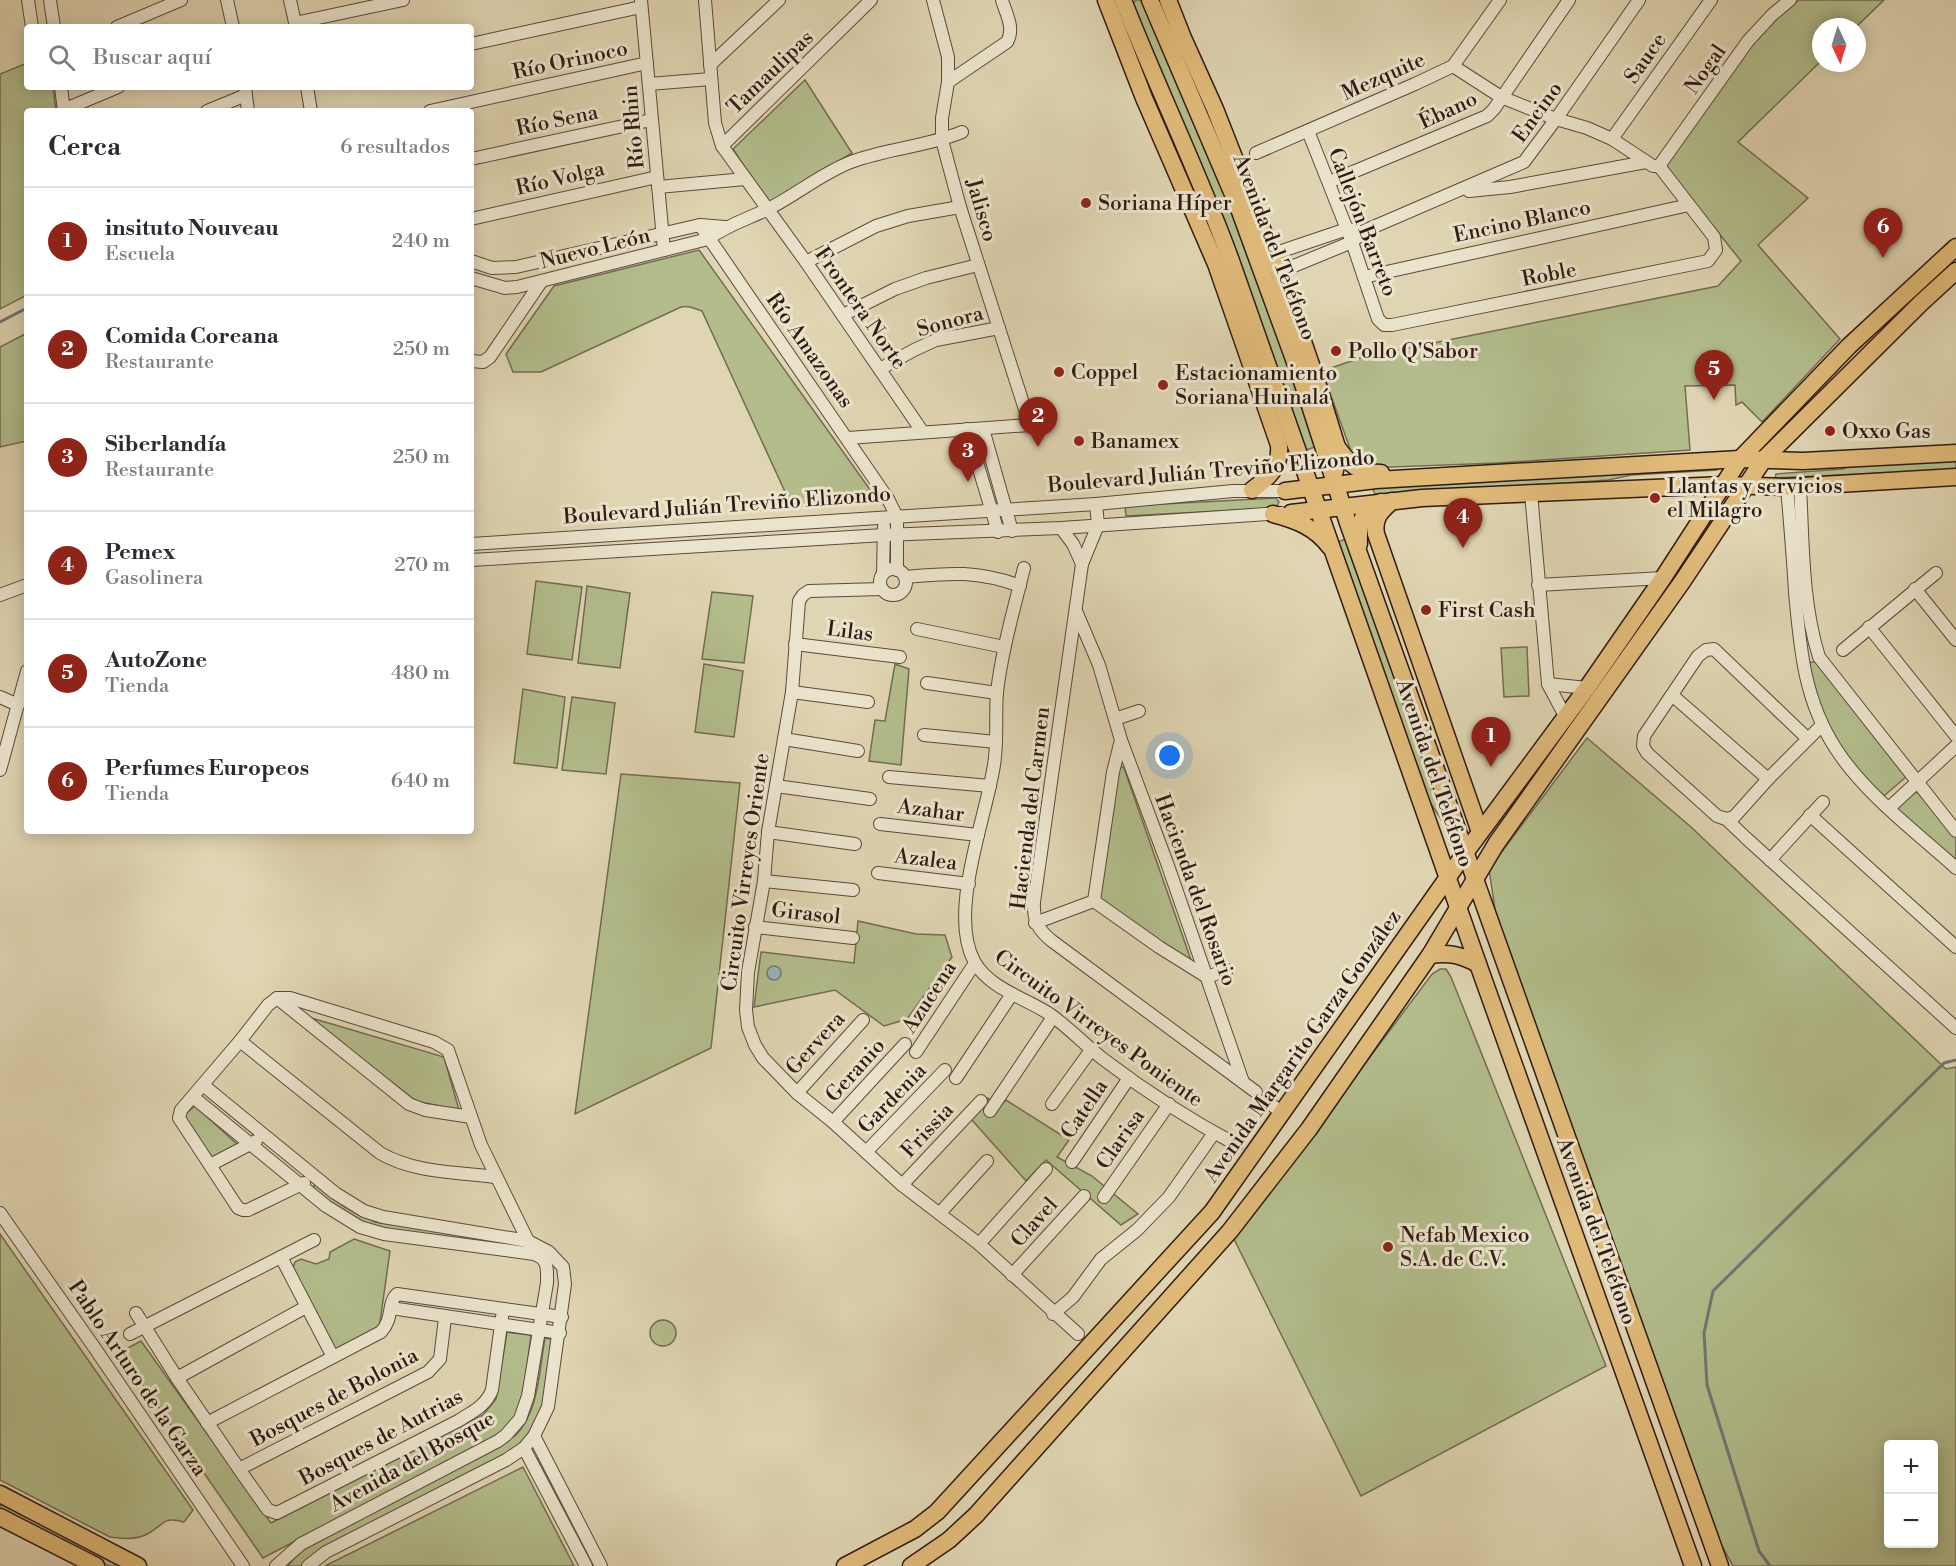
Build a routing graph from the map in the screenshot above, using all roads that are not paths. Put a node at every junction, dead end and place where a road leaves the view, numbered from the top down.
1 (28, 0) edge
2 (50, 0) edge
3 (181, 0) edge
4 (227, 0) edge
5 (290, 0) edge
6 (403, 0) edge
7 (705, 0) edge
8 (779, 0) edge
9 (871, 0) edge
10 (933, 0) edge
11 (1002, 0) edge
12 (1112, 0) edge
13 (1150, 0) edge
14 (1168, 0) edge
15 (1500, 0) edge
16 (1569, 0) edge
17 (1639, 0) edge
18 (1711, 0) edge
19 (1790, 0) edge
20 (641, 3) edge
21 (32, 24) edge
22 (54, 24) edge
23 (124, 24) edge
24 (232, 24) edge
25 (295, 24) edge
26 (299, 24) edge
27 (474, 43) edge
28 (647, 63) junction
29 (710, 65) junction
30 (1453, 66) junction
31 (711, 79) junction
32 (948, 82) junction
33 (649, 84) junction
34 (61, 90) edge
35 (111, 90) edge
36 (308, 90) edge
37 (245, 91) edge
38 (1501, 97) junction
39 (64, 108) edge
40 (69, 108) edge
41 (213, 108) edge
42 (248, 108) edge
43 (310, 108) edge
44 (444, 108) edge
45 (651, 120) junction
46 (1556, 120) junction
47 (1308, 131) junction
48 (962, 132) dead end
49 (1612, 139) junction
50 (942, 140) junction
51 (722, 146) junction
52 (1256, 153) dead end
53 (474, 158) edge
54 (1646, 162) junction
55 (1659, 166) junction
56 (745, 179) junction
57 (657, 182) junction
58 (1329, 182) junction
59 (1458, 192) junction
60 (1245, 204) junction
61 (1689, 205) junction
62 (960, 207) junction
63 (767, 209) junction
64 (474, 218) edge
65 (700, 225) junction
66 (725, 226) junction
67 (1347, 229) junction
68 (1364, 231) junction
69 (662, 232) junction
70 (708, 239) junction
71 (1352, 242) junction
72 (1956, 247) edge
73 (664, 250) junction
74 (1273, 254) junction
75 (474, 262) edge
76 (806, 262) junction
77 (978, 265) junction
78 (1956, 271) edge
79 (1280, 272) junction
80 (1364, 276) junction
81 (474, 282) edge
82 (542, 282) junction
83 (843, 315) junction
84 (1384, 325) joint
85 (999, 328) junction
86 (474, 361) edge
87 (880, 369) junction
88 (1309, 381) junction
89 (1270, 394) junction
90 (967, 429) junction
91 (983, 429) junction
92 (1792, 431) junction
93 (922, 432) junction
94 (848, 438) junction
95 (1337, 447) junction
96 (1956, 453) edge
97 (1858, 458) junction
98 (1740, 459) junction
99 (1764, 459) junction
100 (1803, 460) junction
101 (1483, 474) junction
102 (1956, 477) edge
103 (1335, 481) junction
104 (1724, 485) junction
105 (1312, 487) junction
106 (1746, 487) junction
107 (1788, 487) junction
108 (1252, 490) junction
109 (1284, 490) joint
110 (1531, 493) junction
111 (888, 499) junction
112 (1387, 502) junction
113 (1096, 504) junction
114 (1343, 507) junction
115 (1006, 510) junction
116 (1320, 510) junction
117 (990, 511) junction
118 (1291, 513) joint
119 (1273, 514) junction
120 (897, 517) junction
121 (884, 518) junction
122 (1098, 525) junction
123 (1061, 528) junction
124 (1012, 531) junction
125 (998, 532) junction
126 (897, 534) junction
127 (884, 535) junction
128 (474, 544) edge
129 (1359, 554) junction
130 (1336, 556) junction
131 (474, 560) edge
132 (1082, 564) junction
133 (1024, 568) dead end
134 (901, 573) junction
135 (1936, 573) dead end
136 (883, 574) junction
137 (1663, 578) junction
138 (1538, 585) junction
139 (24, 586) edge
140 (1020, 586) junction
141 (882, 589) junction
142 (1916, 589) junction
143 (0, 595) edge
144 (1076, 610) junction
145 (1804, 618) junction
146 (1869, 627) junction
147 (917, 629) dead end
148 (1956, 640) edge
149 (795, 644) junction
150 (1004, 646) junction
151 (1816, 647) junction
152 (1800, 648) junction
153 (1843, 650) dead end
154 (900, 657) dead end
155 (24, 682) edge
156 (927, 683) dead end
157 (1548, 684) junction
158 (1587, 688) junction
159 (792, 692) junction
160 (997, 693) junction
161 (1672, 695) junction
162 (0, 697) edge
163 (868, 702) dead end
164 (18, 705) junction
165 (1139, 711) dead end
166 (1565, 716) junction
167 (1115, 719) junction
168 (1822, 725) junction
169 (924, 735) dead end
170 (1956, 736) edge
171 (784, 739) junction
172 (1808, 739) junction
173 (1120, 740) junction
174 (996, 742) junction
175 (1956, 746) edge
176 (858, 751) dead end
177 (0, 770) edge
178 (889, 777) dead end
179 (1768, 779) junction
180 (1916, 781) junction
181 (776, 786) junction
182 (990, 786) junction
183 (870, 799) dead end
184 (1823, 802) dead end
185 (1889, 808) junction
186 (1810, 815) junction
187 (1726, 819) junction
188 (880, 824) dead end
189 (1956, 831) edge
190 (768, 832) junction
191 (1480, 832) junction
192 (978, 836) junction
193 (855, 844) dead end
194 (1465, 853) junction
195 (1770, 860) junction
196 (1956, 867) edge
197 (878, 873) dead end
198 (1448, 878) junction
199 (1474, 878) junction
200 (764, 880) junction
201 (969, 884) junction
202 (853, 890) dead end
203 (1094, 901) junction
204 (1458, 907) junction
205 (1035, 923) junction
206 (754, 927) junction
207 (853, 938) dead end
208 (1956, 947) edge
209 (1430, 955) junction
210 (975, 963) junction
211 (1478, 964) junction
212 (1227, 970) dead end
213 (1207, 977) junction
214 (1012, 994) junction
215 (277, 998) junction
216 (1053, 1017) junction
217 (862, 1020) dead end
218 (1956, 1028) edge
219 (240, 1041) junction
220 (905, 1044) dead end
221 (1091, 1050) junction
222 (916, 1052) dead end
223 (945, 1070) dead end
224 (956, 1078) dead end
225 (1129, 1078) junction
226 (1243, 1082) junction
227 (203, 1085) junction
228 (1256, 1092) dead end
229 (797, 1093) junction
230 (193, 1097) junction
231 (981, 1101) dead end
232 (1267, 1101) dead end
233 (1052, 1104) dead end
234 (1168, 1104) junction
235 (990, 1111) dead end
236 (1283, 1114) junction
237 (471, 1117) junction
238 (834, 1122) junction
239 (1214, 1133) junction
240 (265, 1137) junction
241 (249, 1144) junction
242 (1237, 1145) dead end
243 (866, 1152) junction
244 (987, 1161) dead end
245 (1072, 1161) dead end
246 (210, 1165) junction
247 (1046, 1169) dead end
248 (316, 1177) junction
249 (495, 1177) junction
250 (299, 1185) junction
251 (902, 1185) junction
252 (1084, 1196) dead end
253 (1104, 1197) dead end
254 (0, 1213) edge
255 (940, 1213) junction
256 (314, 1240) dead end
257 (528, 1241) junction
258 (979, 1244) junction
259 (280, 1257) junction
260 (540, 1257) junction
261 (1012, 1275) junction
262 (306, 1307) junction
263 (391, 1308) junction
264 (503, 1310) junction
265 (136, 1313) dead end
266 (1053, 1314) junction
267 (542, 1315) junction
268 (562, 1317) junction
269 (445, 1318) junction
270 (501, 1325) junction
271 (144, 1327) junction
272 (539, 1330) junction
273 (560, 1333) junction
274 (130, 1334) dead end
275 (1078, 1334) dead end
276 (333, 1357) junction
277 (177, 1378) junction
278 (207, 1423) junction
279 (534, 1436) junction
280 (524, 1448) junction
281 (239, 1469) junction
282 (0, 1494) edge
283 (0, 1517) edge
284 (96, 1566) edge
285 (138, 1566) edge
286 (243, 1566) edge
287 (276, 1566) edge
288 (308, 1566) edge
289 (586, 1566) edge
290 (601, 1566) edge
291 (845, 1566) edge
292 (911, 1566) edge
293 (1694, 1566) edge
294 (1720, 1566) edge

1 - 21 street
2 - 22 street
3 - 23 street
4 - 24 street
5 - 25 street
6 - 26 street
7 - 29 street
8 - 29 street
9 - 51 street, Tamaulipas
10 - 32 street, Jalisco
11 - 32 street
12 - 89 main road
13 - 60 main road, Avenida del Teléfono
14 - 60 main road
15 - 30 street, Mezquite
16 - 38 street, Ébano
17 - 46 street, Encino
18 - 49 street, Sauce
19 - 55 street, Nogal
20 - 27 street
20 - 28 street, Río Rhin
28 - 33 street, Río Rhin
28 - 44 street, Río Orinoco
29 - 31 street
30 - 38 street
30 - 47 street, Mezquite
31 - 33 street
31 - 51 street
32 - 50 street, Jalisco
33 - 45 street, Río Rhin
34 - 39 street
35 - 40 street
36 - 43 street
37 - 41 street
37 - 42 street
38 - 46 street
38 - 58 street, Ébano
45 - 53 street, Río Sena
45 - 57 street, Río Rhin
46 - 49 street
46 - 59 street, Encino
47 - 52 street, Mezquite
47 - 58 street, Callejón Barreto
48 - 50 street, Nuevo León
49 - 54 street
50 - 62 street, Jalisco
50 - 63 street, Nuevo León
51 - 56 street, Frontera Norte
54 - 55 street
54 - 59 street
55 - 61 street
56 - 57 street, Río Volga
56 - 63 street, Frontera Norte
57 - 64 street, Río Volga
57 - 69 street, Río Rhin
58 - 67 street, Callejón Barreto
59 - 68 street, Encino
60 - 74 main road
60 - 88 main road, Avenida del Teléfono
61 - 80 street, Encino Blanco
61 - 84 street, Roble
62 - 76 street
62 - 77 street, Jalisco
63 - 66 street, Nuevo León
63 - 76 street, Frontera Norte
65 - 66 street, Nuevo León
65 - 69 street, Nuevo León
65 - 70 street, Río Amazonas
66 - 70 street, Nuevo León
67 - 68 street, Encino
67 - 71 street, Callejón Barreto
67 - 74 street, Encino
68 - 71 street, Encino
69 - 73 street, Río Rhin
69 - 75 street, Nuevo León
70 - 73 street, Nuevo León
70 - 94 street, Río Amazonas
71 - 79 street, Encino
71 - 80 street, Callejón Barreto
72 - 98 main road, Avenida Margarito Garza González
73 - 82 street, Nuevo León
74 - 79 main road
76 - 83 street, Frontera Norte
77 - 83 street
77 - 85 street, Jalisco
78 - 92 main road
79 - 88 main road
80 - 84 street, Callejón Barreto
81 - 82 street, Nuevo León
82 - 86 street
83 - 87 street, Frontera Norte
85 - 87 street, Sonora
85 - 91 street, Jalisco
87 - 93 street, Frontera Norte
88 - 95 main road
88 - 103 main road, Avenida del Teléfono
89 - 105 main road, Avenida del Teléfono
89 - 108 main road
90 - 91 street
90 - 93 street
90 - 117 street
91 - 115 street
92 - 99 main road
92 - 100 main road
93 - 94 street
94 - 111 street, Río Amazonas
95 - 101 main road
95 - 103 main road
96 - 97 main road, Boulevard Julián Treviño Elizondo
97 - 100 main road, Boulevard Julián Treviño Elizondo
97 - 107 main road
98 - 99 main road, Boulevard Julián Treviño Elizondo
98 - 101 main road, Boulevard Julián Treviño Elizondo
98 - 104 main road, Avenida Margarito Garza González
99 - 100 main road, Boulevard Julián Treviño Elizondo
99 - 106 main road
101 - 103 main road, Boulevard Julián Treviño Elizondo
102 - 107 main road, Boulevard Julián Treviño Elizondo
103 - 105 main road, Boulevard Julián Treviño Elizondo
103 - 114 main road, Avenida del Teléfono
104 - 106 main road, Boulevard Julián Treviño Elizondo
104 - 110 main road, Boulevard Julián Treviño Elizondo
104 - 137 main road, Avenida Margarito Garza González
105 - 109 main road, Boulevard Julián Treviño Elizondo
105 - 116 main road, Avenida del Teléfono
106 - 107 main road, Boulevard Julián Treviño Elizondo
106 - 199 main road
107 - 145 street
108 - 109 street, Boulevard Julián Treviño Elizondo
108 - 113 street, Boulevard Julián Treviño Elizondo
110 - 112 main road, Boulevard Julián Treviño Elizondo
110 - 138 street
111 - 120 street, Río Amazonas
111 - 121 street
112 - 114 main road, Boulevard Julián Treviño Elizondo
112 - 129 main road
112 - 191 main road
113 - 115 street, Boulevard Julián Treviño Elizondo
113 - 122 street
114 - 116 main road, Boulevard Julián Treviño Elizondo
114 - 129 main road, Avenida del Teléfono
115 - 117 street, Boulevard Julián Treviño Elizondo
115 - 124 street
116 - 118 main road, Boulevard Julián Treviño Elizondo
116 - 130 main road, Avenida del Teléfono
117 - 120 street, Boulevard Julián Treviño Elizondo
117 - 125 street
118 - 119 street, Boulevard Julián Treviño Elizondo
119 - 122 street, Boulevard Julián Treviño Elizondo
119 - 130 main road
120 - 121 street, Boulevard Julián Treviño Elizondo
120 - 126 street
121 - 127 street
121 - 128 street, Boulevard Julián Treviño Elizondo
122 - 123 street, Boulevard Julián Treviño Elizondo
122 - 132 street, Hacienda del Carmen
123 - 124 street, Boulevard Julián Treviño Elizondo
123 - 132 street
124 - 125 street, Boulevard Julián Treviño Elizondo
125 - 126 street, Boulevard Julián Treviño Elizondo
126 - 127 street, Boulevard Julián Treviño Elizondo
126 - 134 street
127 - 131 street, Boulevard Julián Treviño Elizondo
127 - 136 street
129 - 194 main road, Avenida del Teléfono
130 - 198 main road, Avenida del Teléfono
132 - 144 street, Hacienda del Carmen
133 - 140 street, Circuito Virreyes Poniente
134 - 136 street
134 - 140 street
134 - 141 street
135 - 142 street
136 - 141 street
137 - 138 street
137 - 158 main road, Avenida Margarito Garza González
138 - 157 street
139 - 143 street
140 - 150 street, Circuito Virreyes Poniente
141 - 149 street, Circuito Virreyes Oriente
142 - 146 street
142 - 148 street
144 - 167 street, Hacienda del Rosario
144 - 205 street, Hacienda del Carmen
145 - 151 street
145 - 152 street
146 - 153 street
146 - 170 street
147 - 150 street
149 - 154 street, Lilas
149 - 159 street, Circuito Virreyes Oriente
150 - 160 street, Circuito Virreyes Poniente
151 - 152 street
151 - 180 street
152 - 168 street
155 - 164 street
156 - 160 street
157 - 158 street
157 - 166 street
158 - 166 main road, Avenida Margarito Garza González
159 - 163 street
159 - 171 street, Circuito Virreyes Oriente
160 - 174 street, Circuito Virreyes Poniente
161 - 172 street
161 - 179 street
161 - 187 street
162 - 164 street
164 - 177 street
165 - 167 street
166 - 191 main road, Avenida Margarito Garza González
167 - 173 street, Hacienda del Rosario
168 - 172 street
168 - 185 street
169 - 174 street
171 - 176 street
171 - 181 street, Circuito Virreyes Oriente
172 - 179 street
173 - 203 street
173 - 213 street, Hacienda del Rosario
174 - 182 street, Circuito Virreyes Poniente
175 - 180 street
178 - 182 street
179 - 187 street
180 - 185 street
180 - 189 street
181 - 183 street
181 - 190 street, Circuito Virreyes Oriente
182 - 192 street, Circuito Virreyes Poniente
184 - 186 street
185 - 196 street
186 - 195 street
186 - 208 street
187 - 195 street
188 - 192 street, Azahar
190 - 193 street
190 - 200 street, Circuito Virreyes Oriente
191 - 194 main road, Avenida Margarito Garza González
192 - 201 street, Circuito Virreyes Poniente
194 - 198 main road, Avenida Margarito Garza González
194 - 199 main road, Avenida del Teléfono
195 - 218 street
197 - 201 street, Azalea
198 - 204 main road, Avenida del Teléfono
198 - 236 main road, Avenida Margarito Garza González
199 - 204 main road
199 - 294 main road, Avenida del Teléfono
200 - 202 street
200 - 206 street, Circuito Virreyes Oriente
201 - 210 street, Circuito Virreyes Poniente
203 - 205 street
203 - 213 street
204 - 209 main road
204 - 211 main road, Avenida del Teléfono
205 - 226 street, Hacienda del Carmen
206 - 207 street, Girasol
206 - 229 street, Circuito Virreyes Oriente
209 - 211 main road
209 - 292 main road
210 - 214 street, Circuito Virreyes Poniente
210 - 222 street, Azucena
211 - 293 main road, Avenida del Teléfono
212 - 213 street
213 - 226 street, Hacienda del Rosario
214 - 216 street, Circuito Virreyes Poniente
214 - 224 street
215 - 219 street
215 - 237 street
215 - 237 street
216 - 221 street, Circuito Virreyes Poniente
216 - 235 street
217 - 229 street, Gervera
219 - 227 street
219 - 249 street
220 - 238 street, Geranio
221 - 225 street, Circuito Virreyes Poniente
221 - 233 street
223 - 243 street, Gardenia
225 - 234 street, Circuito Virreyes Poniente
225 - 245 street, Catella
226 - 228 street, Hacienda del Carmen
227 - 230 street
227 - 240 street
229 - 238 street, Circuito Virreyes Oriente
230 - 241 street
230 - 246 street
231 - 251 street, Frissia
232 - 236 street
234 - 239 street, Circuito Virreyes Poniente
234 - 253 street, Clarisa
236 - 291 main road, Avenida Margarito Garza González
237 - 249 street
238 - 243 street, Circuito Virreyes Oriente
239 - 242 street, Circuito Virreyes Poniente
239 - 266 street
240 - 241 street
240 - 248 street
241 - 246 street
241 - 250 street
243 - 251 street, Circuito Virreyes Oriente
244 - 255 street
246 - 250 street
247 - 258 street
248 - 250 street
248 - 257 street
249 - 257 street
250 - 260 street
251 - 255 street, Circuito Virreyes Oriente
252 - 261 street, Clavel
254 - 286 street, Pablo Arturo de la Garza
255 - 258 street, Circuito Virreyes Oriente
256 - 259 street
257 - 260 street
257 - 268 street, Avenida del Bosque
258 - 261 street, Circuito Virreyes Oriente
259 - 262 street
259 - 271 street
260 - 267 street, Avenida del Bosque
261 - 266 street, Circuito Virreyes Oriente
262 - 276 street
262 - 277 street
263 - 264 street
263 - 269 street
263 - 276 street
264 - 267 street
264 - 270 street, Bosques de Autrias
265 - 271 street
266 - 275 street, Circuito Virreyes Oriente
267 - 268 street
267 - 272 street, Avenida del Bosque
268 - 273 street, Avenida del Bosque
269 - 270 street
269 - 281 street, Bosques de Bolonia
270 - 272 street
270 - 281 street, Bosques de Autrias
271 - 274 street
271 - 277 street
272 - 273 street
272 - 287 street, Avenida del Bosque
273 - 279 street, Avenida del Bosque
276 - 278 street
277 - 278 street
278 - 281 street
279 - 280 street, Avenida del Bosque
279 - 290 street
280 - 288 street, Avenida del Bosque
280 - 289 street
282 - 285 main road
283 - 284 main road

